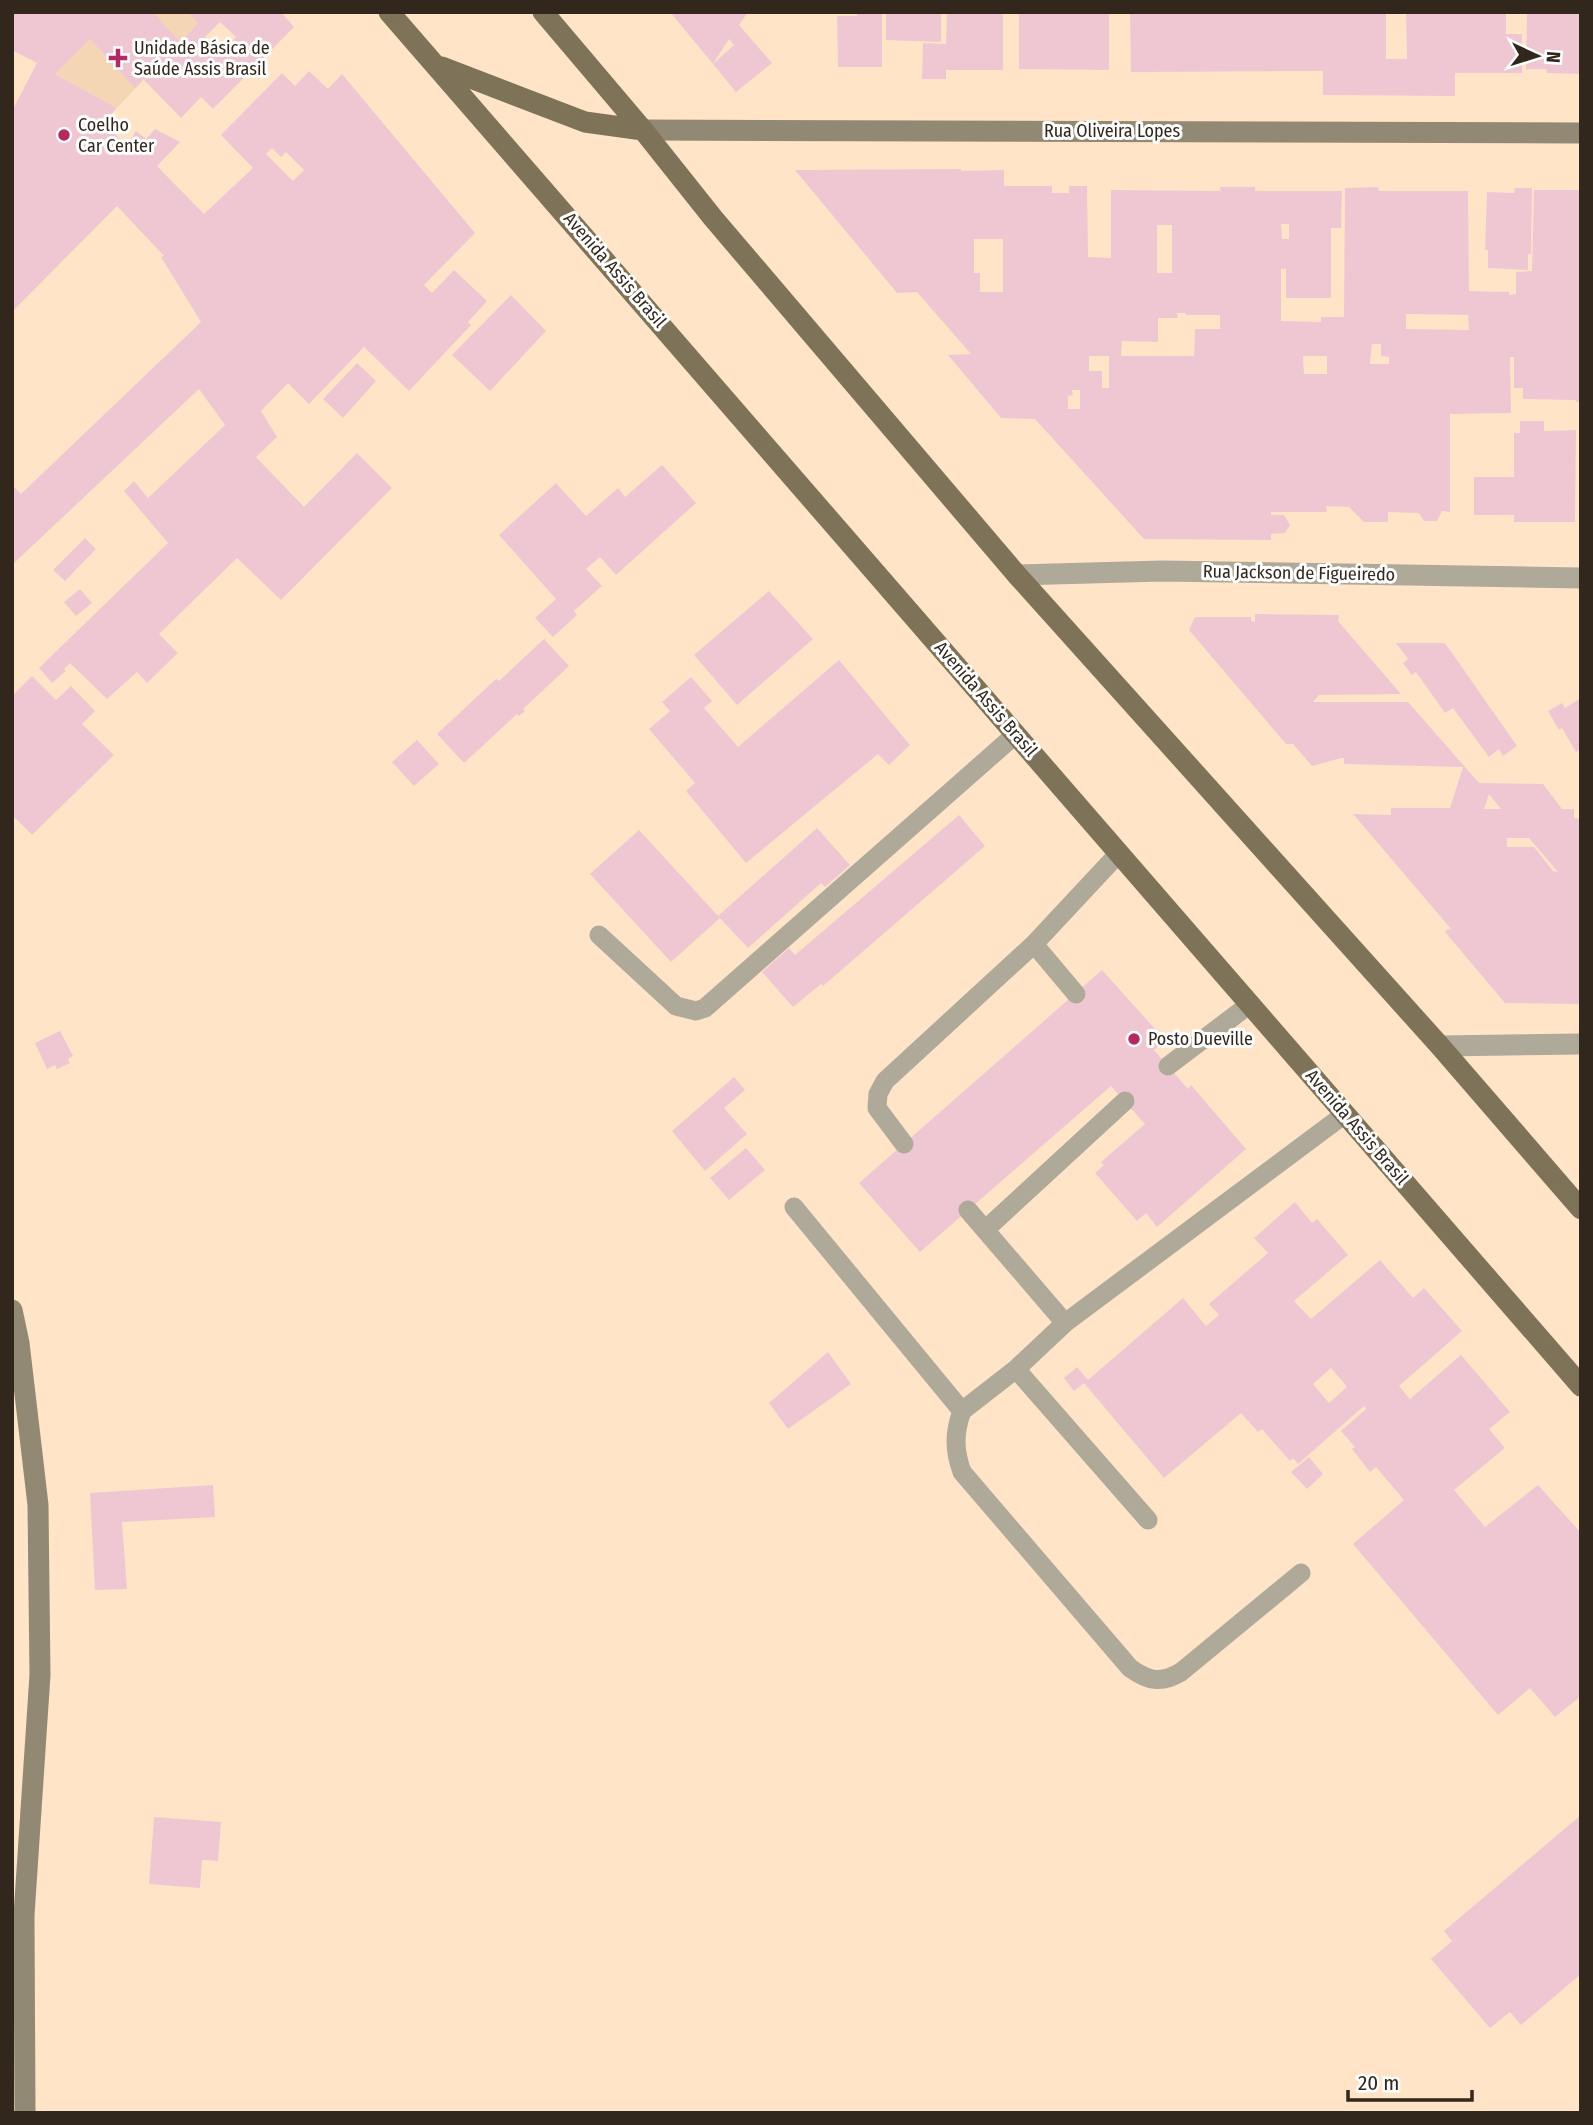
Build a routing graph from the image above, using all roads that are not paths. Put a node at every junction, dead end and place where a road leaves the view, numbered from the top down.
1 (389, 12) edge
2 (543, 12) edge
3 (436, 65) junction
4 (643, 131) junction
5 (1581, 133) edge
6 (1017, 575) junction
7 (1581, 578) edge
8 (1016, 734) junction
9 (1119, 853) junction
10 (599, 935) dead end
11 (1034, 944) junction
12 (1076, 994) dead end
13 (1250, 1004) junction
14 (1581, 1044) edge
15 (1440, 1046) junction
16 (1168, 1066) dead end
17 (1125, 1101) dead end
18 (1345, 1114) junction
19 (904, 1144) dead end
20 (794, 1207) dead end
21 (1581, 1209) edge
22 (968, 1210) dead end
23 (985, 1230) junction
24 (12, 1310) edge
25 (1065, 1323) junction
26 (1016, 1369) junction
27 (1581, 1386) edge
28 (962, 1411) junction
29 (1148, 1520) dead end
30 (1301, 1573) dead end
31 (25, 2113) edge

1 - 3 main road, Avenida Assis Brasil
2 - 4 main road
3 - 4 main road
3 - 8 main road, Avenida Assis Brasil
4 - 5 street, Rua Oliveira Lopes
4 - 6 main road
6 - 7 street, Rua Jackson de Figueiredo
6 - 15 main road
8 - 9 main road, Avenida Assis Brasil
8 - 10 lane
9 - 11 lane
9 - 13 main road, Avenida Assis Brasil
11 - 12 lane
11 - 19 lane
13 - 16 lane
13 - 18 main road, Avenida Assis Brasil
14 - 15 street
15 - 21 main road
17 - 23 lane
18 - 25 lane
18 - 27 main road, Avenida Assis Brasil
20 - 28 lane
22 - 23 lane
23 - 25 lane
24 - 31 street
25 - 26 lane
26 - 28 lane
26 - 29 lane
28 - 30 lane

